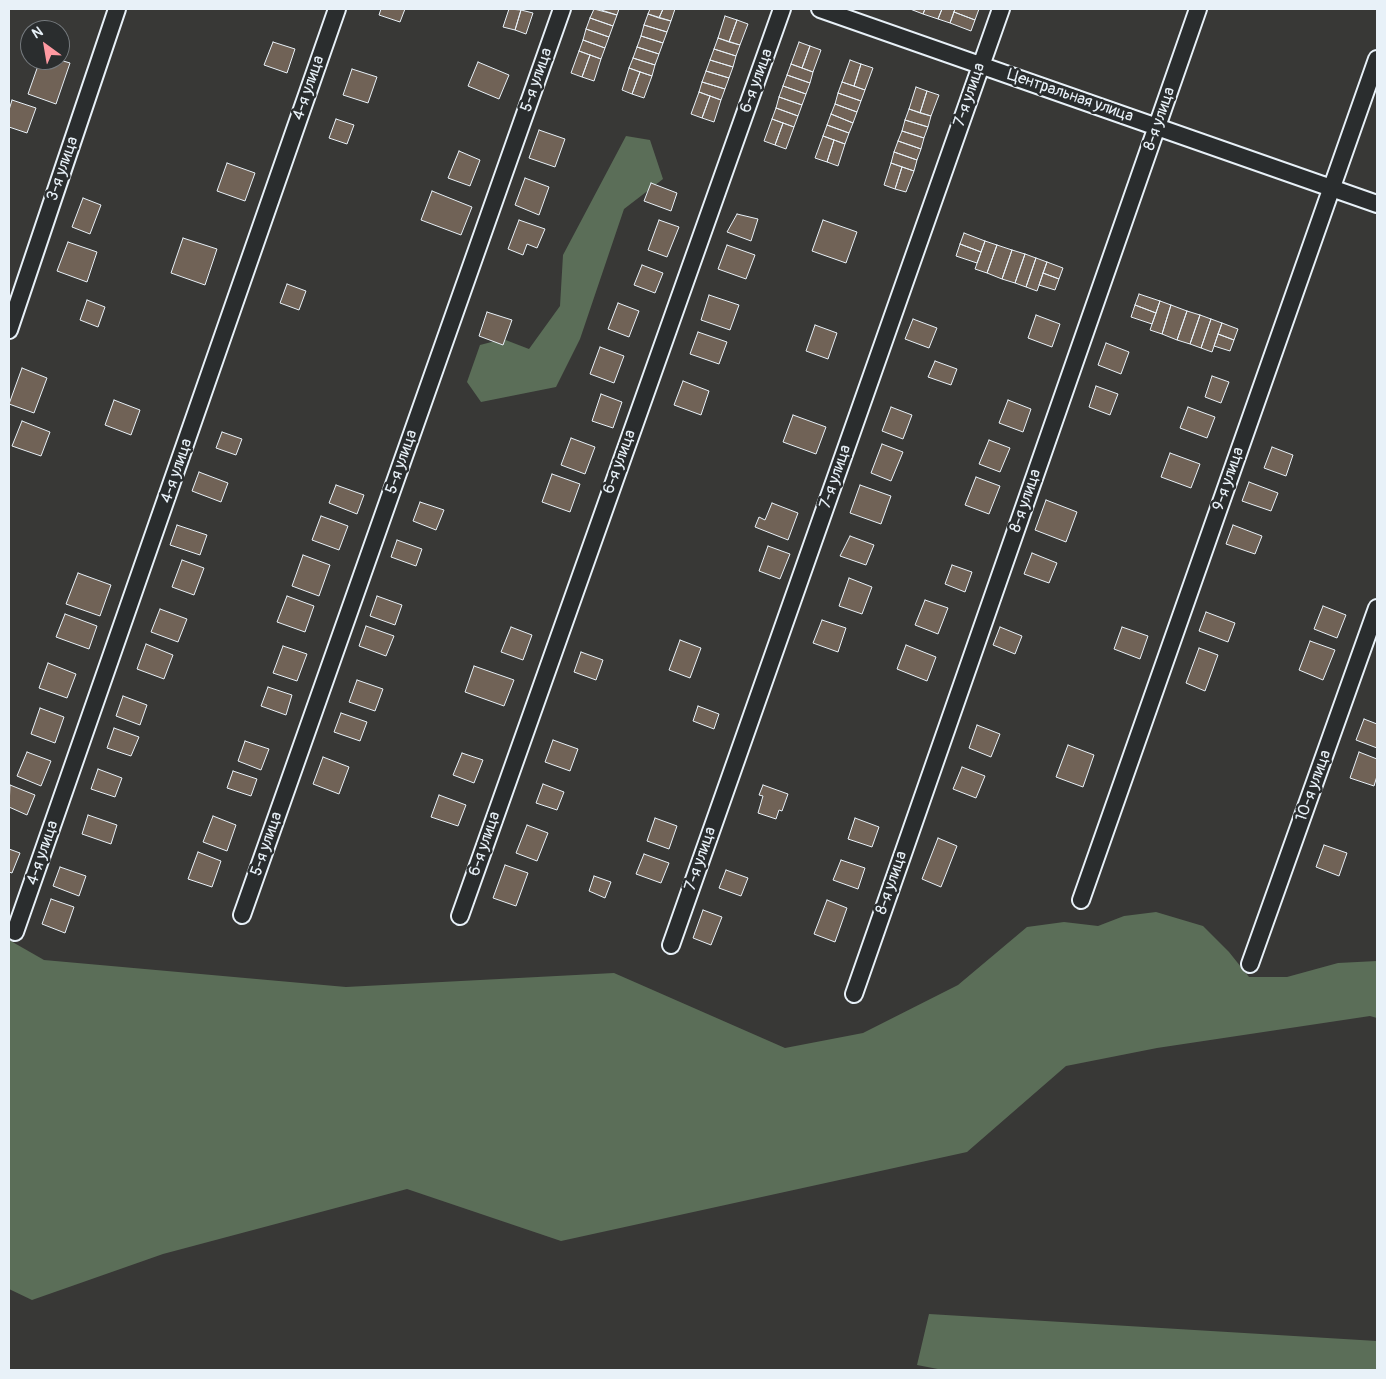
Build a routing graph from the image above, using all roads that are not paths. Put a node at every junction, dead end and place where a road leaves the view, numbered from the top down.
1 (117, 9) edge
2 (337, 9) edge
3 (562, 9) edge
4 (782, 9) edge
5 (820, 9) edge
6 (1001, 9) edge
7 (1198, 9) edge
8 (1377, 59) edge
9 (981, 65) junction
10 (1157, 127) junction
11 (1332, 188) junction
12 (1377, 204) edge
13 (9, 330) edge
14 (1377, 608) edge
15 (1081, 900) dead end
16 (242, 915) dead end
17 (460, 916) dead end
18 (15, 932) dead end
19 (671, 945) dead end
20 (1250, 964) dead end
21 (854, 994) dead end

1 - 13 street, 3-я улица
2 - 18 street, 4-я улица
3 - 16 street, 5-я улица
4 - 17 street, 6-я улица
5 - 9 street, Центральная улица
6 - 9 street, 7-я улица
7 - 10 street, 8-я улица
8 - 11 street, 9-я улица
9 - 10 street, Центральная улица
9 - 19 street, 7-я улица
10 - 11 street, Центральная улица
10 - 21 street, 8-я улица
11 - 12 street, Центральная улица
11 - 15 street, 9-я улица
14 - 20 street, 10-я улица

